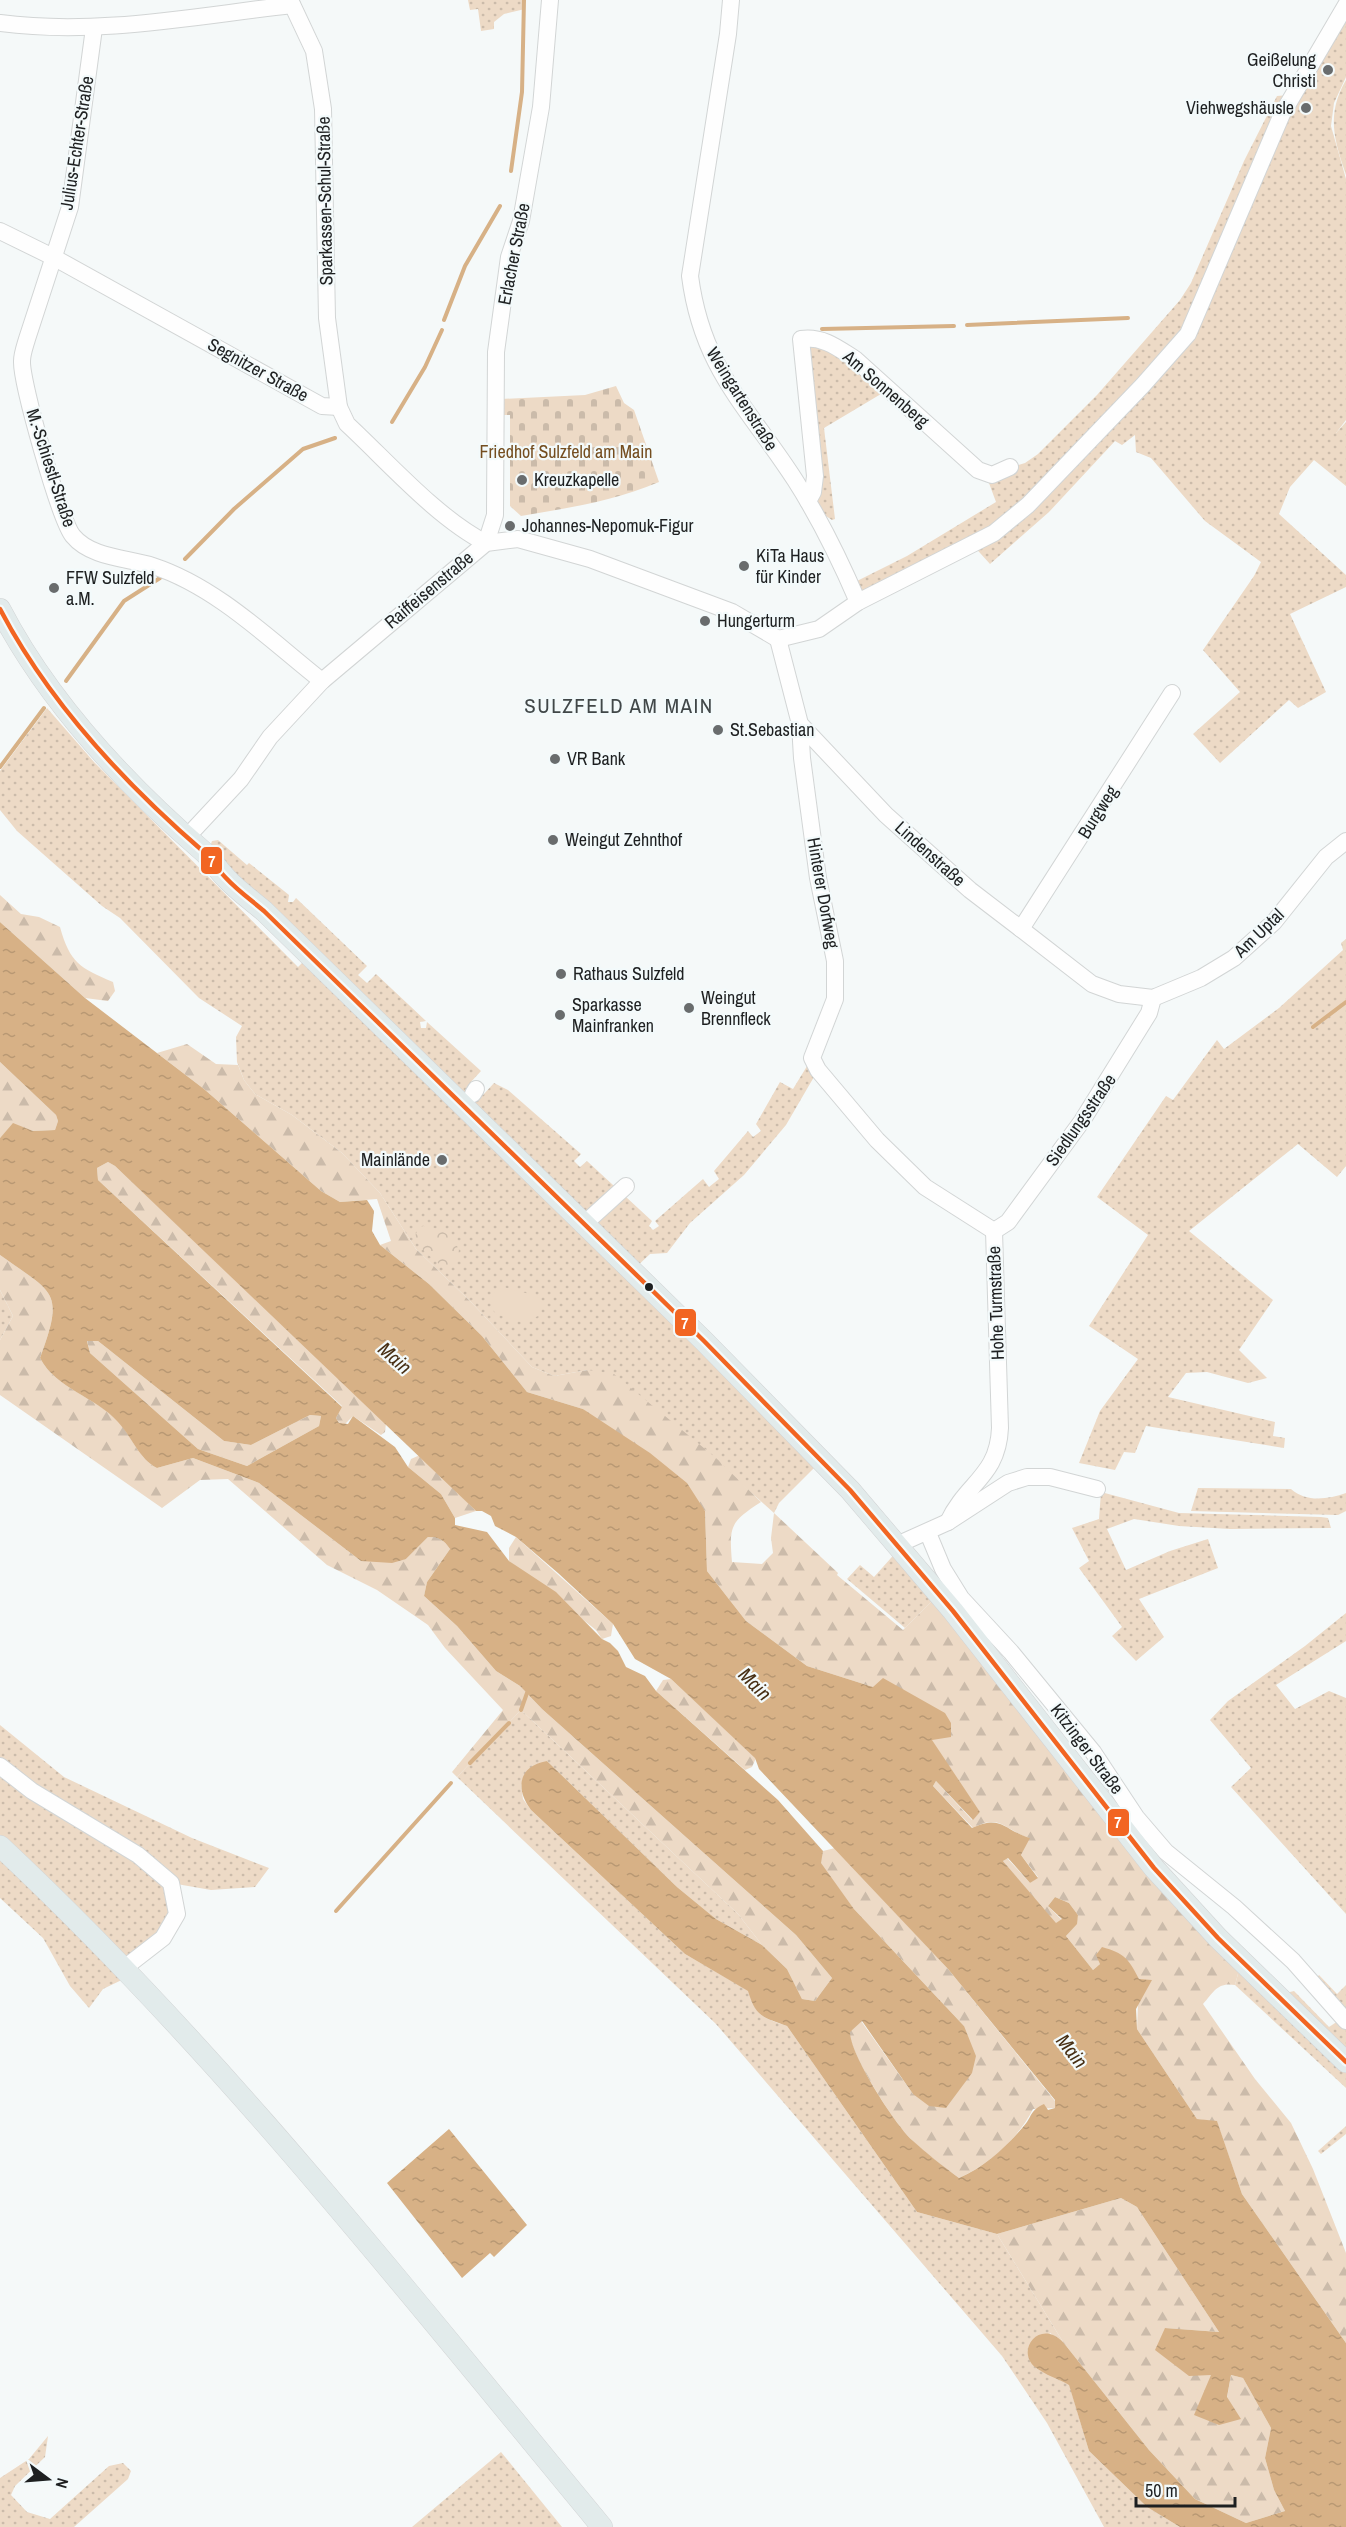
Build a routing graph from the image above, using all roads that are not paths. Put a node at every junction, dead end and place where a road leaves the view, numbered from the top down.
1 (550, 0) edge
2 (731, 0) edge
3 (291, 3) edge
4 (1346, 5) edge
5 (0, 23) edge
6 (94, 28) junction
7 (0, 231) edge
8 (54, 257) junction
9 (339, 407) junction
10 (1010, 467) dead end
11 (808, 501) junction
12 (486, 543) junction
13 (858, 602) junction
14 (0, 609) edge
15 (778, 639) junction
16 (322, 681) junction
17 (1172, 693) dead end
18 (800, 724) junction
19 (186, 838) junction
20 (1346, 842) edge
21 (1021, 929) junction
22 (1153, 998) junction
23 (812, 1058) joint
24 (626, 1186) dead end
25 (583, 1225) junction
26 (994, 1232) junction
27 (1097, 1489) dead end
28 (948, 1522) junction
29 (928, 1533) junction
30 (899, 1544) junction
31 (0, 1766) edge
32 (0, 1846) edge
33 (123, 1969) junction
34 (1346, 2021) edge
35 (1346, 2062) edge
36 (602, 2527) edge

1 - 12 street, Erlacher Straße
2 - 11 street, Weingartenstraße
3 - 6 street
3 - 9 street, Sparkassen-Schul-Straße
4 - 13 street
5 - 6 street
6 - 8 street, Julius-Echter-Straße
7 - 8 street, Segnitzer Straße
8 - 9 street, Segnitzer Straße
8 - 16 street, M.-Schiestl-Straße
9 - 12 street
10 - 11 street, Am Sonnenberg
11 - 13 street, Weingartenstraße
12 - 15 street, Raiffeisenstraße
12 - 16 street, Raiffeisenstraße
13 - 15 street
14 - 19 main road
15 - 18 street, Lindenstraße
16 - 19 street, Raiffeisenstraße
17 - 21 street, Burgweg
18 - 21 street, Lindenstraße
18 - 23 street, Hinterer Dorfweg
19 - 25 main road
20 - 22 street, Am Uptal
21 - 22 street, Lindenstraße
22 - 26 street, Siedlungsstraße
23 - 26 street, Hohe Turmstraße
24 - 25 street
25 - 30 main road
26 - 28 street, Hohe Turmstraße
27 - 28 street
28 - 29 street
29 - 30 street
29 - 34 street, Kitzinger Straße
30 - 35 main road
31 - 33 street
32 - 33 main road
33 - 36 main road

